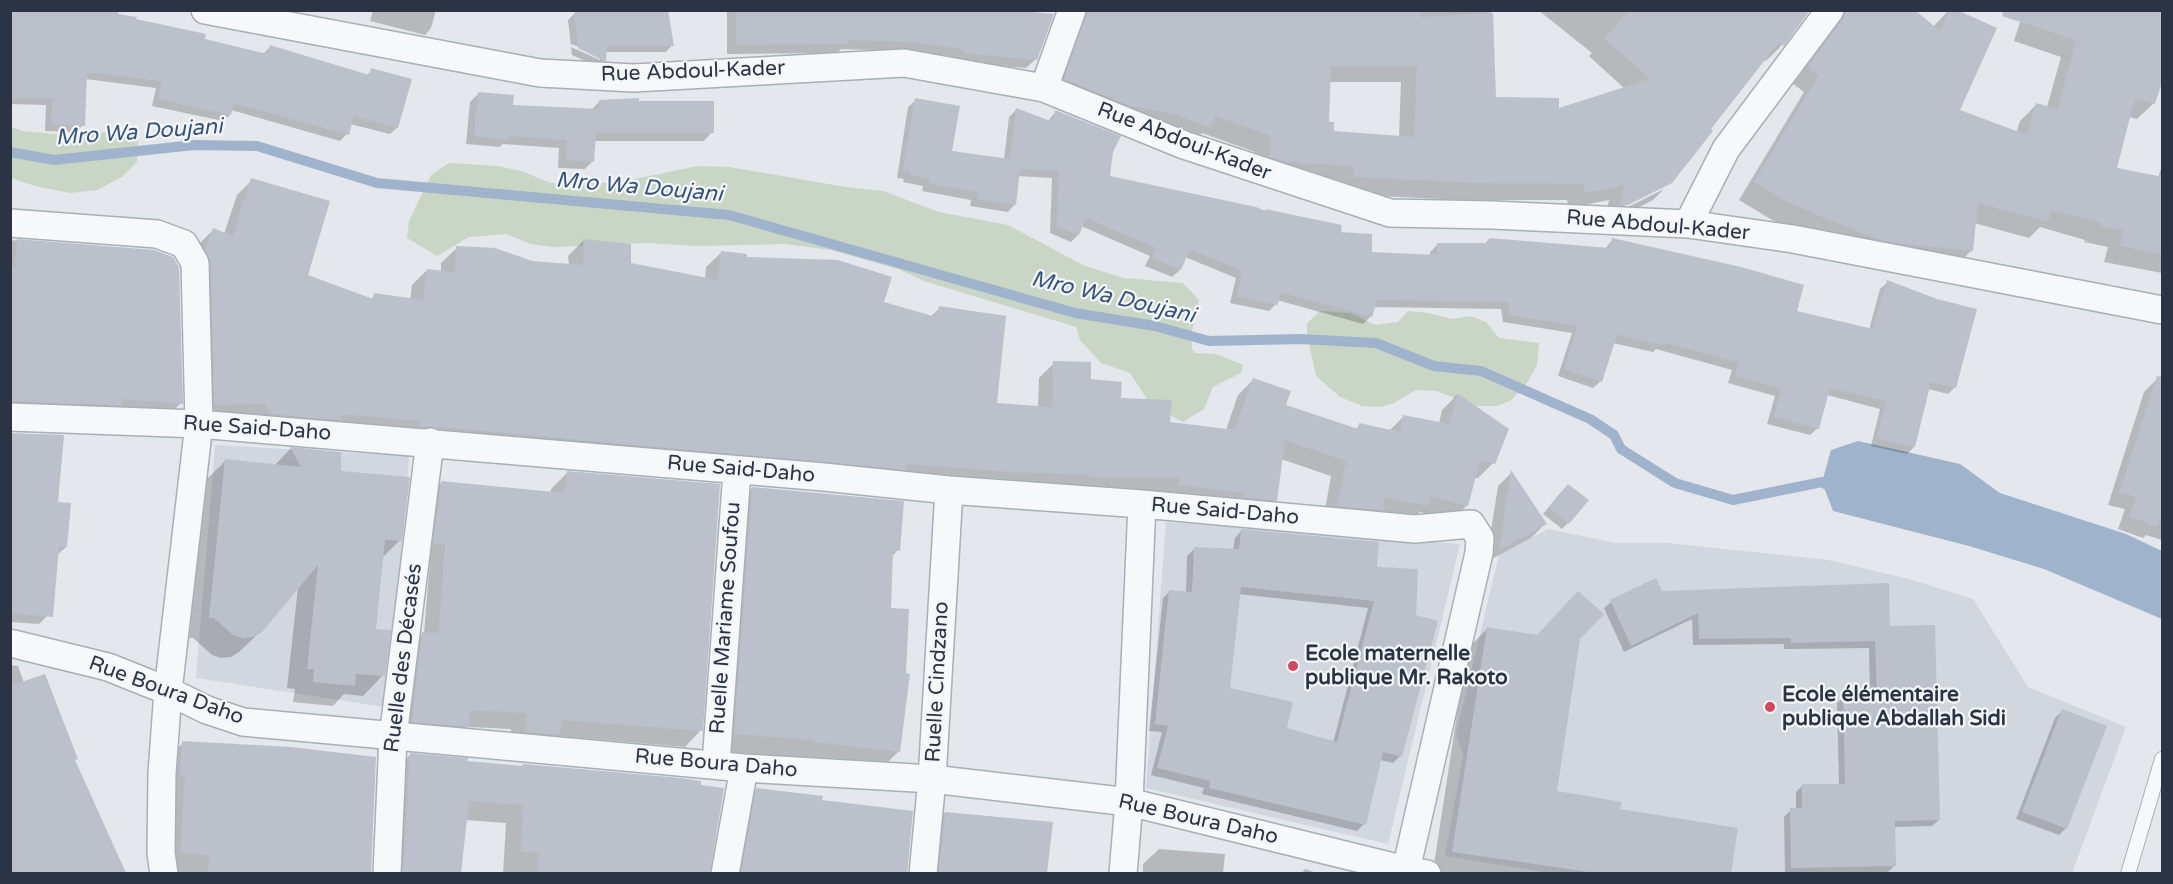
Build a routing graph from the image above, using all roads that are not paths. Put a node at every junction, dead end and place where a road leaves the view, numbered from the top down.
1 (205, 10) edge
2 (1072, 10) edge
3 (1830, 10) edge
4 (1044, 88) junction
5 (10, 223) edge
6 (1688, 224) junction
7 (2163, 310) edge
8 (10, 417) edge
9 (199, 424) junction
10 (430, 442) junction
11 (736, 471) junction
12 (948, 490) junction
13 (1142, 504) junction
14 (10, 643) edge
15 (168, 691) junction
16 (393, 737) junction
17 (2163, 759) edge
18 (716, 764) junction
19 (744, 768) junction
20 (932, 779) junction
21 (1130, 802) junction
22 (1412, 872) edge
23 (164, 873) edge
24 (387, 873) edge
25 (725, 873) edge
26 (923, 873) edge
27 (1123, 873) edge
28 (2128, 873) edge

1 - 4 street, Rue Abdoul-Kader
2 - 4 street
3 - 6 street
4 - 6 street, Rue Abdoul-Kader
5 - 9 street
6 - 7 street, Rue Abdoul-Kader
8 - 9 street, Rue Said-Daho
9 - 10 street, Rue Said-Daho
9 - 15 street
10 - 11 street, Rue Said-Daho
10 - 16 street, Ruelle des Décasés
11 - 12 street, Rue Said-Daho
11 - 18 street, Ruelle Mariame Soufou
12 - 13 street, Rue Said-Daho
12 - 20 street, Ruelle Cindzano
13 - 21 street
13 - 22 street, Rue Said-Daho
14 - 15 street, Rue Boura Daho
15 - 16 street, Rue Boura Daho
15 - 23 street
16 - 18 street, Rue Boura Daho
16 - 24 street, Ruelle des Décasés
17 - 28 lane
18 - 19 street, Rue Boura Daho
19 - 20 street, Rue Boura Daho
19 - 25 street
20 - 21 street, Rue Boura Daho
20 - 26 street, Ruelle Cindzano
21 - 22 street, Rue Boura Daho
21 - 27 street

